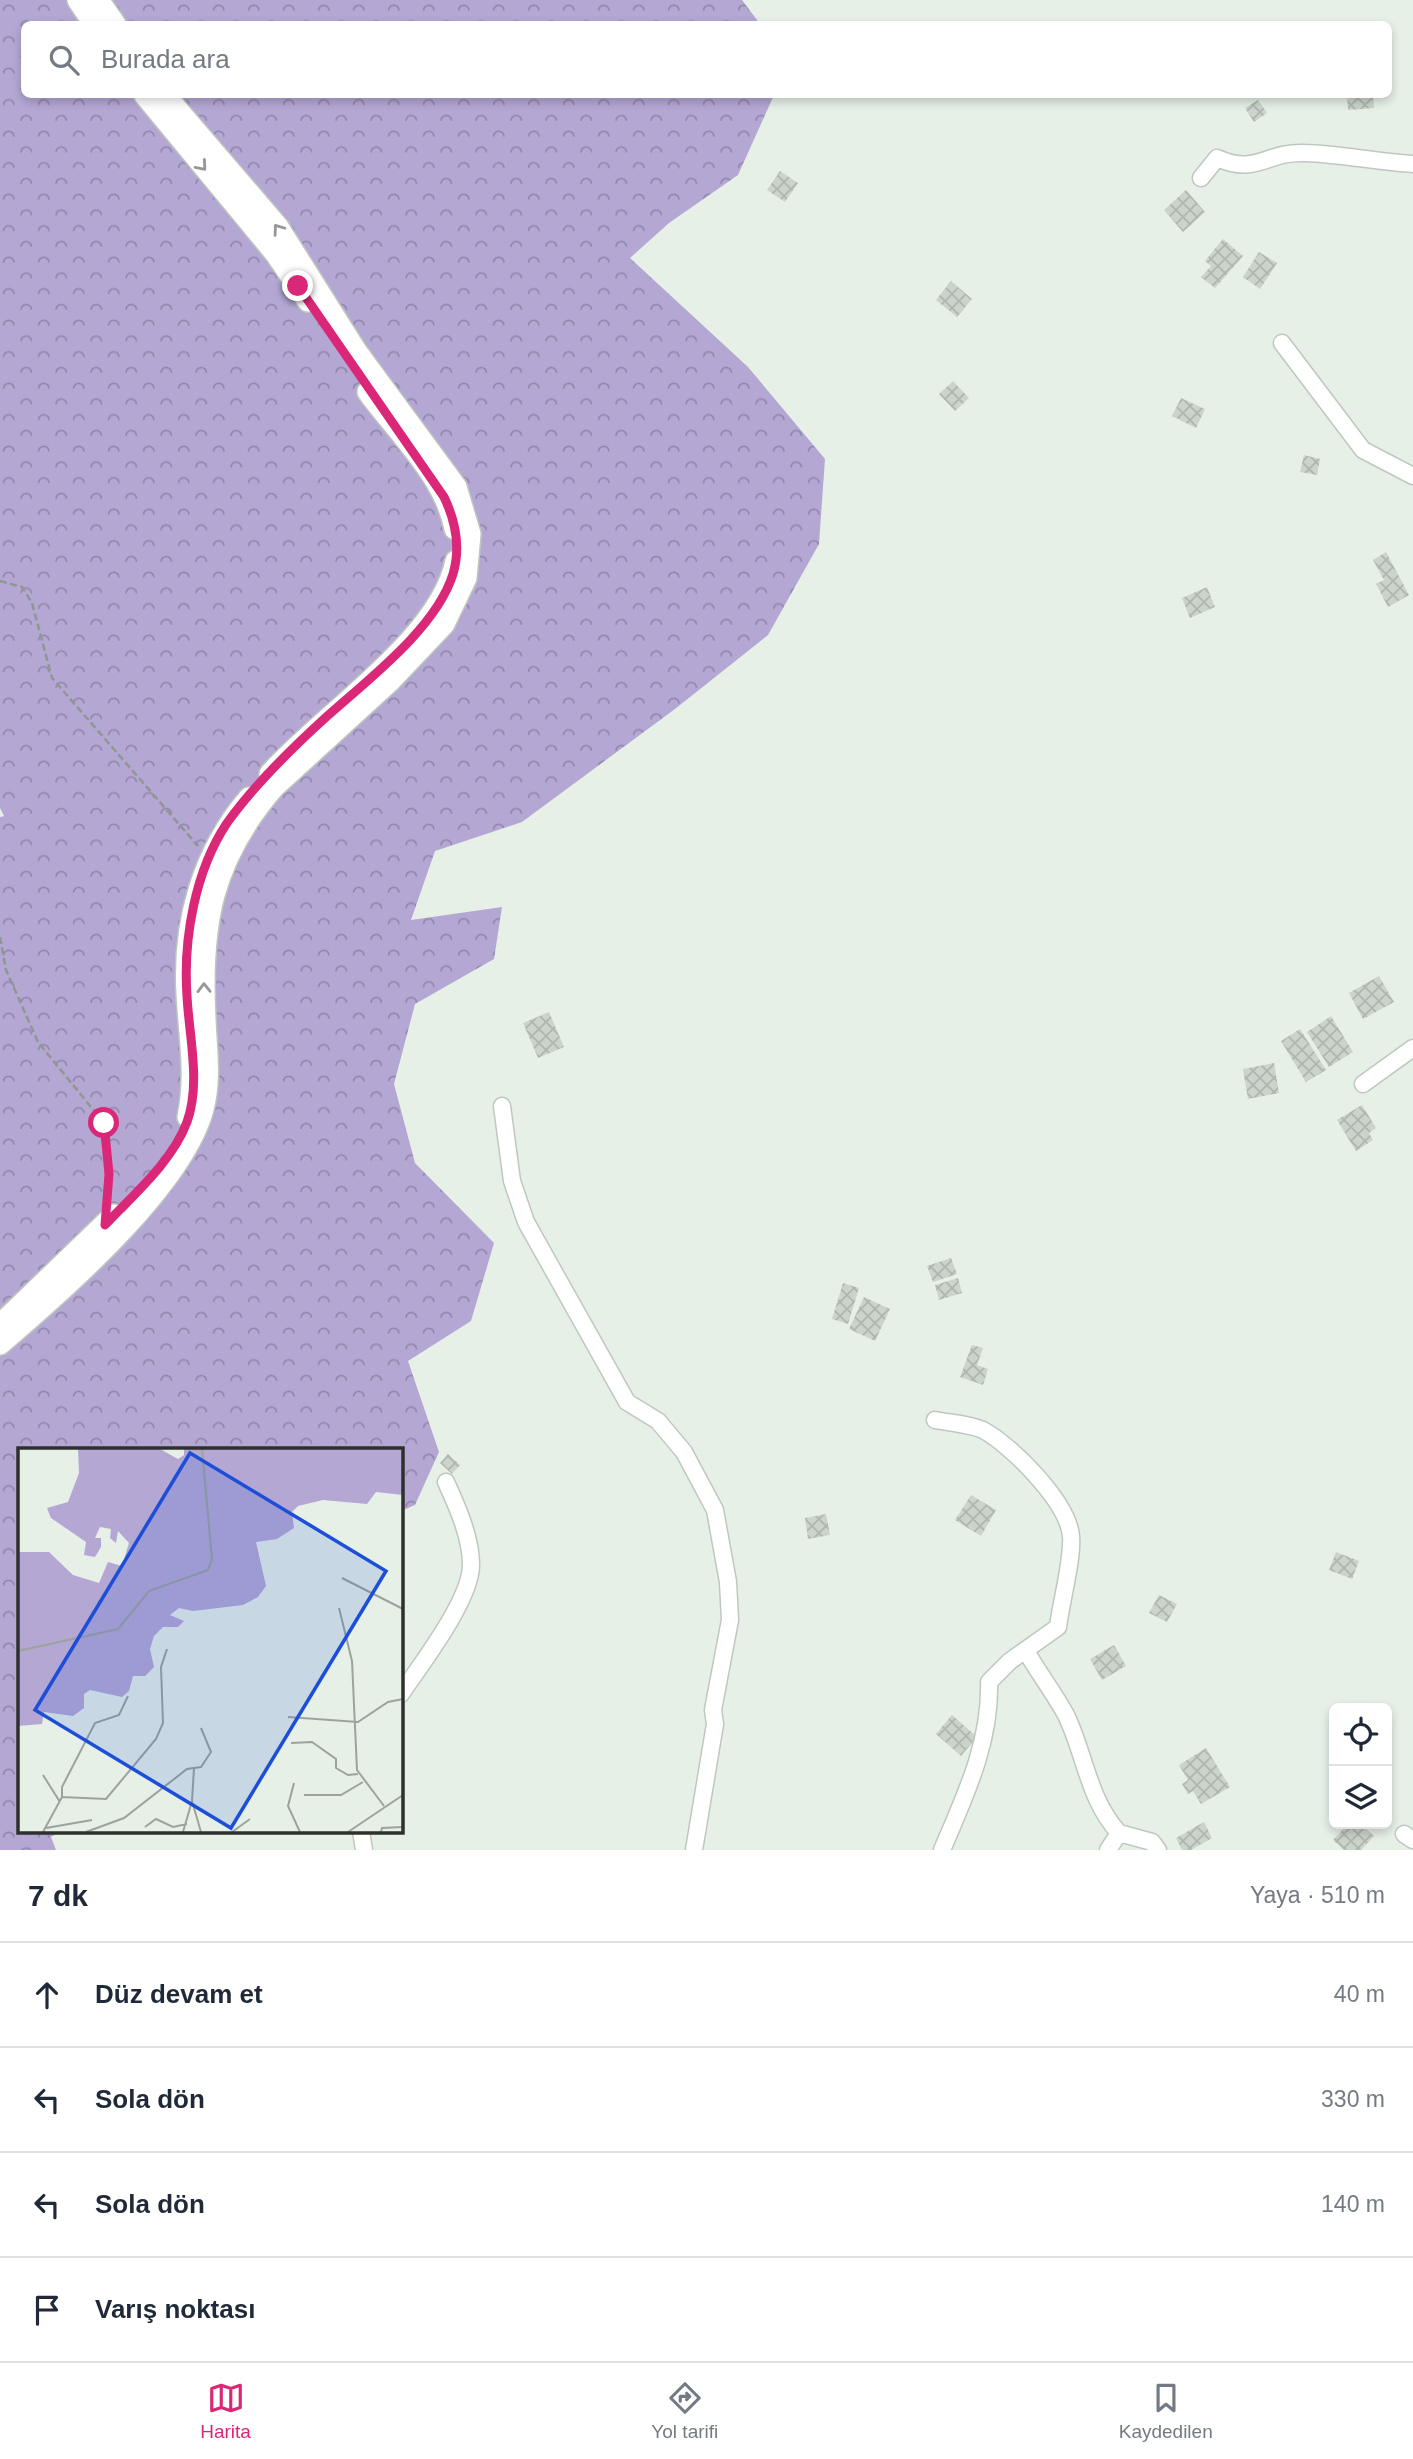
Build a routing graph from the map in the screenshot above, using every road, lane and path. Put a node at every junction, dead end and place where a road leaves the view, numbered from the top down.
1 (78, 0) edge
2 (98, 0) edge
3 (92, 21) edge
4 (113, 21) edge
5 (147, 98) edge
6 (167, 98) edge
7 (1413, 164) edge
8 (1201, 178) dead end
9 (1282, 343) dead end
10 (1413, 476) edge
11 (0, 581) edge
12 (209, 859) junction
13 (0, 937) edge
14 (1413, 1048) edge
15 (1363, 1084) dead end
16 (502, 1106) dead end
17 (105, 1225) junction
18 (0, 1325) edge
19 (0, 1344) edge
20 (935, 1420) dead end
21 (446, 1482) dead end
22 (1026, 1651) junction
23 (402, 1692) edge
24 (361, 1832) edge
25 (1119, 1833) junction
26 (364, 1850) edge
27 (694, 1850) edge
28 (942, 1850) edge
29 (1108, 1850) edge
30 (1158, 1850) edge

1 - 3 main road
2 - 4 main road
5 -> 12 main road
19 -> 6 main road
7 - 8 street
9 - 10 street
11 - 12 path
12 - 17 main road
13 - 17 path
14 - 15 street
16 - 27 street
17 - 18 main road
20 - 22 street
21 - 23 street
22 - 25 street
22 - 28 street
24 - 26 street
25 - 29 street
25 - 30 street

